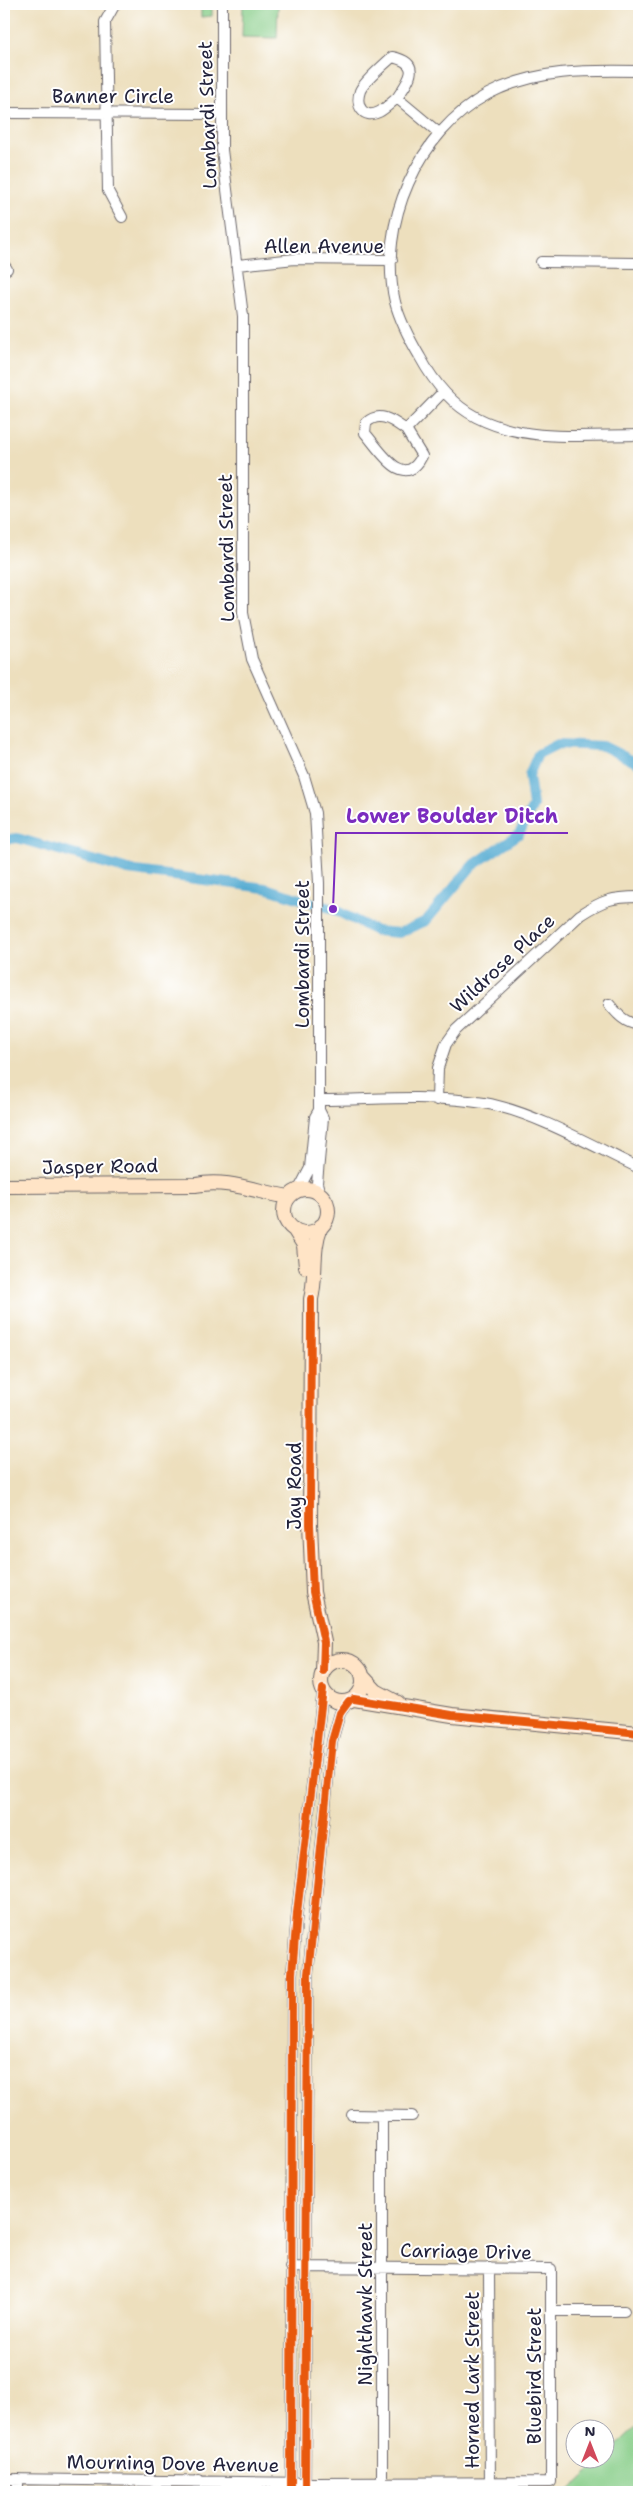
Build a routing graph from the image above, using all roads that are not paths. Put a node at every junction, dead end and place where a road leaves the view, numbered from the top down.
1 (115, 4) edge
2 (222, 4) edge
3 (639, 71) edge
4 (397, 98) junction
5 (4, 113) edge
6 (107, 113) junction
7 (222, 114) junction
8 (439, 133) junction
9 (122, 217) dead end
10 (392, 260) junction
11 (541, 262) dead end
12 (639, 263) edge
13 (237, 265) junction
14 (443, 392) junction
15 (406, 430) junction
16 (639, 435) edge
17 (639, 897) edge
18 (610, 1004) dead end
19 (639, 1025) edge
20 (437, 1100) junction
21 (320, 1105) junction
22 (639, 1168) edge
23 (196, 1185) junction
24 (4, 1186) edge
25 (294, 1194) junction
26 (320, 1194) junction
27 (290, 1224) junction
28 (321, 1226) junction
29 (311, 1299) junction
30 (321, 1626) junction
31 (349, 1660) junction
32 (323, 1671) junction
33 (364, 1678) junction
34 (322, 1689) junction
35 (351, 1700) junction
36 (425, 1711) junction
37 (639, 1733) edge
38 (292, 2085) junction
39 (307, 2085) junction
40 (352, 2115) dead end
41 (382, 2116) junction
42 (412, 2116) dead end
43 (290, 2267) junction
44 (306, 2267) junction
45 (383, 2268) junction
46 (489, 2268) junction
47 (551, 2269) joint
48 (551, 2311) junction
49 (624, 2311) dead end
50 (4, 2478) edge
51 (18, 2479) junction
52 (199, 2480) junction
53 (551, 2482) joint
54 (291, 2488) edge
55 (305, 2488) edge
56 (382, 2488) edge
57 (490, 2488) edge
58 (18, 2492) edge
59 (199, 2492) edge

1 - 6 street
2 - 7 street, Lombardi Street
3 - 8 street
4 - 4 street
4 - 8 street
5 - 6 street, Banner Circle
6 - 7 street, Banner Circle
6 - 9 street
7 - 13 street, Lombardi Street
8 - 10 street
10 - 13 street, Allen Avenue
10 - 14 street, Allen Avenue
11 - 12 street
13 - 21 street, Lombardi Street
14 - 15 street
14 - 16 street, Allen Avenue
15 - 15 street
17 - 20 street, Wildrose Place
18 - 19 street
20 - 21 street
20 - 22 street
21 - 25 street, Lombardi Street
21 - 26 street, Lombardi Street
23 - 24 street, Jasper Road
23 - 25 street, Jasper Road
23 - 27 street, Jasper Road
25 - 26 street
25 - 27 street
26 - 28 street
27 - 28 street
27 - 29 street, Jay Road
28 - 29 street, Jay Road
29 - 30 street, Jay Road
30 - 31 street, Jay Road
30 - 32 street, Jay Road
31 - 32 street
31 - 33 street
32 - 34 street
33 - 35 street
33 - 36 street
34 - 35 street
34 - 38 street
35 - 36 street
35 - 39 street
36 - 37 street
38 - 39 street
38 - 43 street
39 - 44 street
40 - 41 street
41 - 42 street
41 - 45 street, Nighthawk Street
43 - 44 street, Carriage Drive
43 - 54 street
44 - 45 street, Carriage Drive
44 - 55 street
45 - 46 street, Carriage Drive
45 - 56 street, Nighthawk Street
46 - 47 street, Carriage Drive
46 - 57 street, Horned Lark Street
47 - 48 street, Bluebird Street
48 - 49 street
48 - 53 street, Bluebird Street
50 - 51 street, Mourning Dove Avenue
51 - 52 street, Mourning Dove Avenue
51 - 58 street
52 - 54 street, Mourning Dove Avenue
52 - 59 street
53 - 57 street, Mourning Dove Avenue
54 - 55 street, Mourning Dove Avenue
55 - 56 street, Mourning Dove Avenue
56 - 57 street, Mourning Dove Avenue

